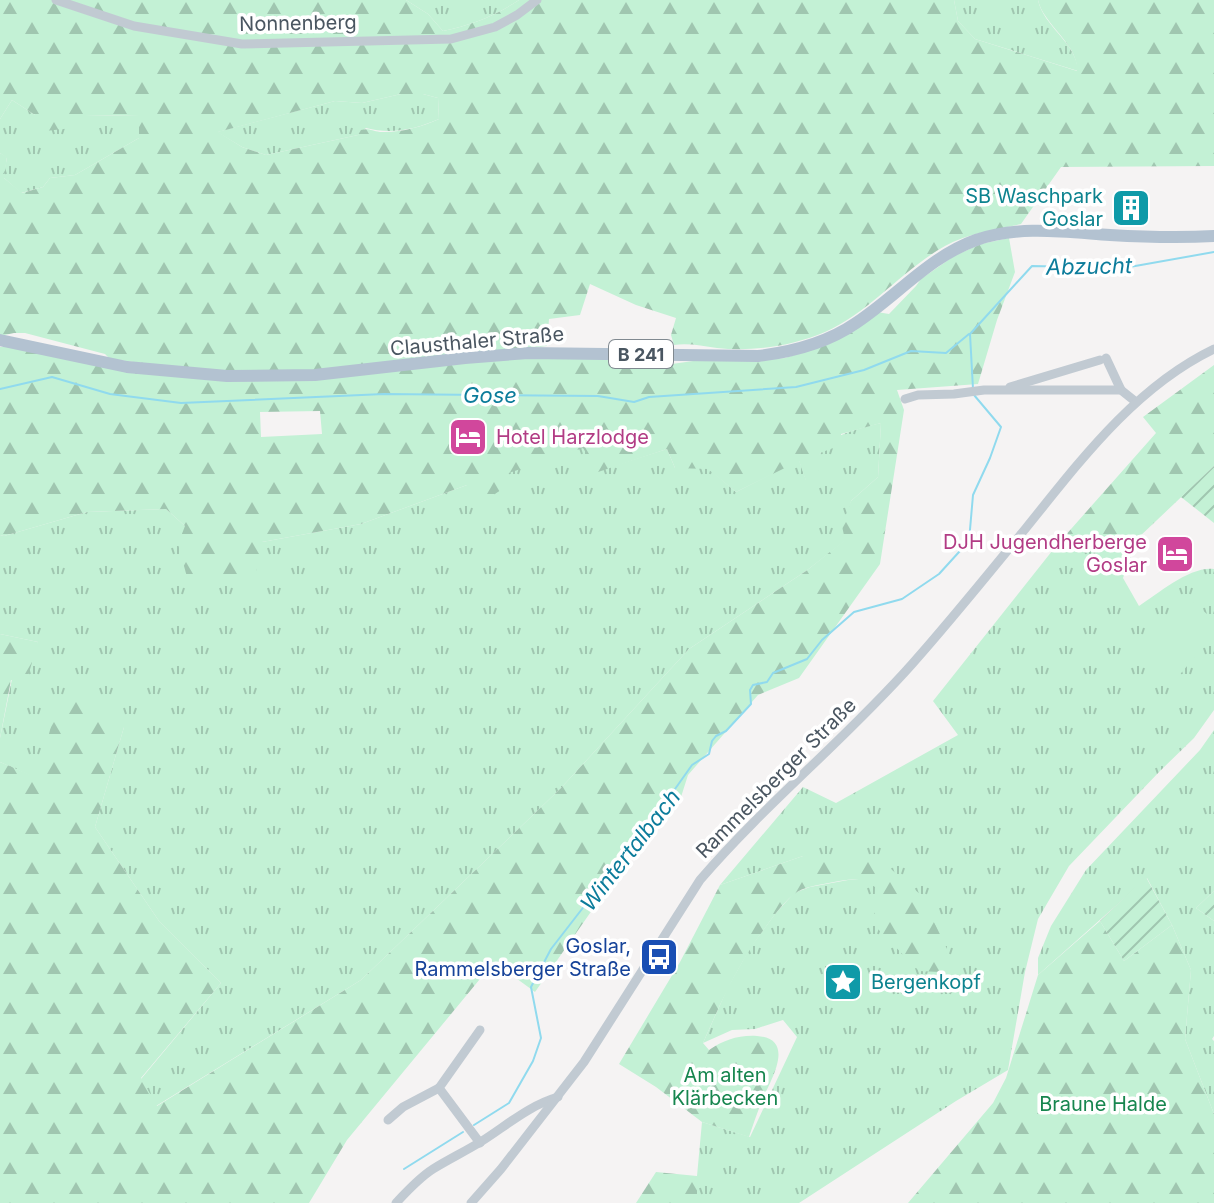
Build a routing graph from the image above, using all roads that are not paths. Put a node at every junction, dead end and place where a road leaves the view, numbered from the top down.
1 (56, 0) edge
2 (537, 0) edge
3 (1214, 236) edge
4 (0, 340) edge
5 (1214, 349) edge
6 (999, 390) junction
7 (1121, 390) junction
8 (905, 399) dead end
9 (1136, 402) junction
10 (480, 1030) dead end
11 (439, 1088) junction
12 (558, 1097) junction
13 (388, 1120) dead end
14 (480, 1143) junction
15 (396, 1203) edge
16 (471, 1203) edge

1 - 2 street, Nonnenberg
3 - 4 main road, Clausthaler Straße / B 241
5 - 9 street, Rammelsberger Straße
6 - 7 street
6 - 7 street
6 - 8 street
7 - 9 street
9 - 12 street, Rammelsberger Straße
10 - 11 street
11 - 13 street
11 - 14 street
12 - 14 street
12 - 16 street, Rammelsberger Straße
14 - 15 street

